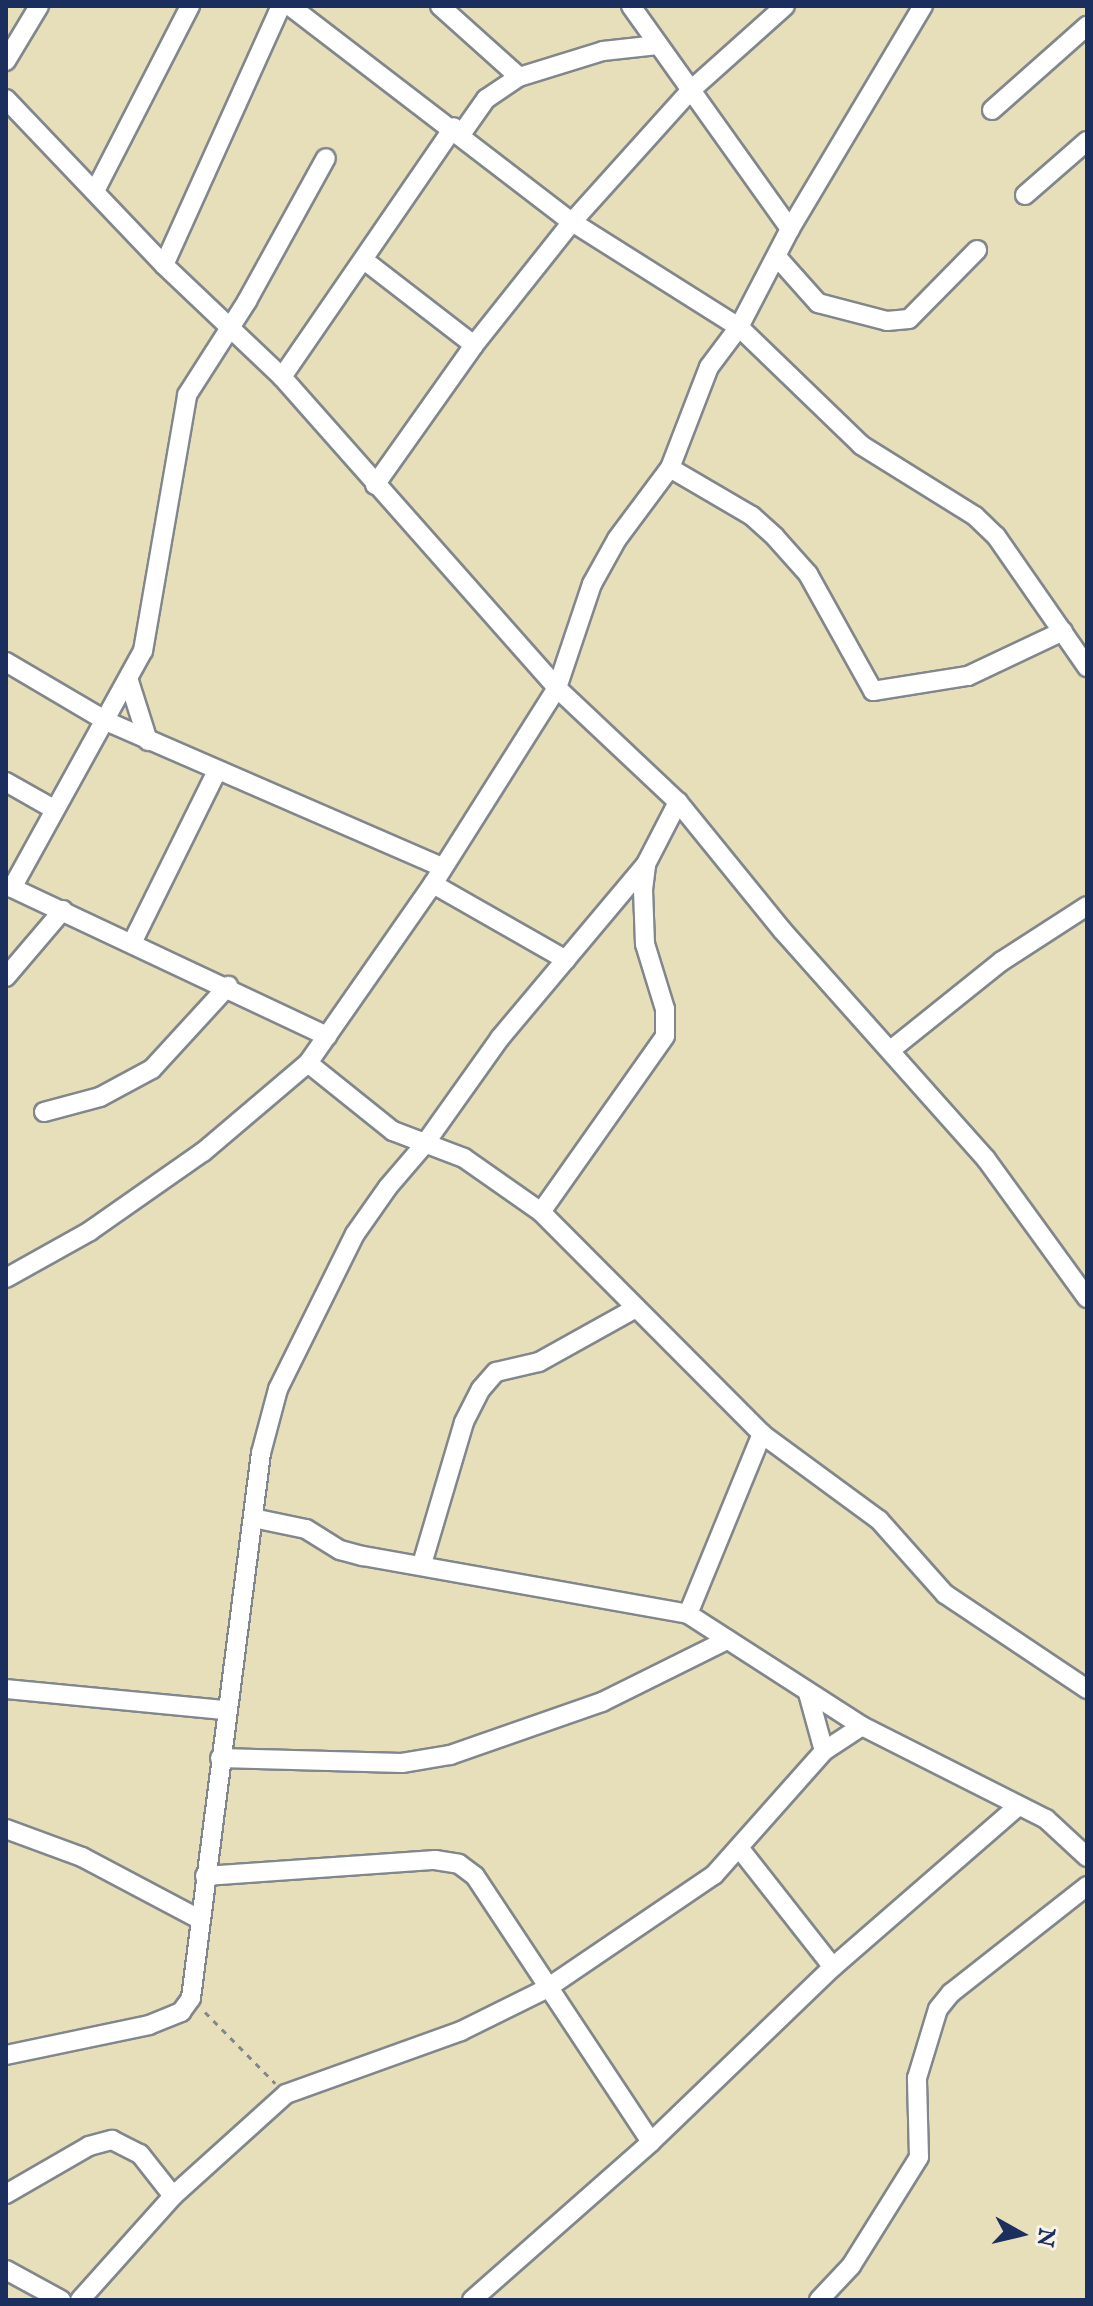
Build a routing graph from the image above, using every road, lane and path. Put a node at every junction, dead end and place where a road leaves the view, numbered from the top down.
1 (39, 6) edge
2 (190, 6) edge
3 (281, 6) edge
4 (290, 6) edge
5 (440, 6) edge
6 (631, 6) edge
7 (923, 6) edge
8 (780, 8) edge
9 (1087, 26) edge
10 (658, 45) junction
11 (6, 61) edge
12 (519, 77) junction
13 (691, 90) junction
14 (6, 99) edge
15 (992, 110) dead end
16 (458, 130) junction
17 (1087, 141) edge
18 (326, 158) dead end
19 (95, 191) junction
20 (1025, 195) dead end
21 (572, 222) junction
22 (790, 229) junction
23 (977, 250) dead end
24 (777, 257) junction
25 (364, 260) junction
26 (164, 265) junction
27 (231, 327) junction
28 (739, 327) junction
29 (474, 345) junction
30 (282, 377) junction
31 (670, 468) junction
32 (375, 485) junction
33 (1063, 631) junction
34 (6, 662) edge
35 (1087, 667) edge
36 (129, 681) junction
37 (557, 688) junction
38 (106, 721) junction
39 (148, 741) junction
40 (216, 773) junction
41 (6, 782) edge
42 (678, 802) junction
43 (52, 808) junction
44 (646, 864) junction
45 (437, 875) junction
46 (9, 887) edge
47 (1087, 906) edge
48 (63, 910) junction
49 (133, 941) junction
50 (566, 960) junction
51 (6, 977) edge
52 (228, 986) junction
53 (327, 1036) junction
54 (892, 1049) junction
55 (308, 1063) junction
56 (44, 1112) dead end
57 (424, 1145) junction
58 (541, 1212) junction
59 (6, 1278) edge
60 (1087, 1298) edge
61 (636, 1308) junction
62 (762, 1434) junction
63 (253, 1518) junction
64 (422, 1564) junction
65 (688, 1614) junction
66 (727, 1640) junction
67 (6, 1689) edge
68 (1087, 1689) edge
69 (808, 1693) junction
70 (225, 1710) junction
71 (862, 1726) junction
72 (824, 1751) junction
73 (220, 1758) junction
74 (1018, 1806) junction
75 (6, 1829) edge
76 (740, 1849) junction
77 (1087, 1857) edge
78 (205, 1876) junction
79 (1087, 1886) edge
80 (199, 1919) junction
81 (833, 1967) junction
82 (546, 1989) junction
83 (191, 1998) junction
84 (6, 2055) edge
85 (286, 2094) junction
86 (651, 2142) junction
87 (6, 2194) edge
88 (173, 2196) junction
89 (6, 2270) edge
90 (61, 2300) edge
91 (80, 2300) edge
92 (472, 2300) edge
93 (819, 2300) edge

1 - 11 street
2 - 19 street
3 - 26 street
4 - 16 street
5 - 12 street
6 - 10 street
7 - 22 street
8 - 13 street
9 - 15 street
10 - 12 street
10 - 13 street
12 - 16 street
13 - 21 street
13 - 22 street
14 - 19 street
16 - 21 street
16 - 25 street
17 - 20 street
18 - 27 street
19 - 26 street
21 - 28 street
21 - 29 street
22 - 24 street
23 - 24 street
24 - 28 street
25 - 29 street
25 - 30 street
26 - 27 street
27 - 30 street
27 - 36 street
28 - 31 street
28 - 33 street
29 - 32 street
30 - 32 street
31 - 33 street
31 - 37 street
32 - 37 street
33 - 35 street
34 - 38 street
36 - 38 street
36 - 39 street
37 - 42 street
37 - 45 street
38 - 39 street
38 - 43 street
39 - 40 street
40 - 45 street
40 - 49 street
41 - 43 street
42 - 44 street
42 - 54 street
43 - 46 street
44 - 50 street
44 - 58 street
45 - 50 street
45 - 53 street
46 - 48 street
47 - 54 street
48 - 49 street
48 - 51 street
49 - 52 street
50 - 57 street
52 - 53 street
52 - 56 street
53 - 55 street
54 - 60 street
55 - 57 street
55 - 59 street
57 - 58 street
57 - 63 street
58 - 61 street
61 - 62 street
61 - 64 street
62 - 65 street
62 - 68 street
63 - 64 street
63 - 70 street
64 - 65 street
65 - 66 street
66 - 69 street
66 - 73 street
67 - 70 street
69 - 71 street
69 - 72 street
70 - 73 street
71 - 72 street
71 - 74 street
72 - 76 street
73 - 78 street
74 - 77 street
74 - 81 street
75 - 80 street
76 - 81 street
76 - 82 street
78 - 80 street
78 - 82 street
79 - 93 street
80 - 83 street
81 - 86 street
82 - 85 street
82 - 86 street
83 - 84 street
83 - 85 path
85 - 88 street
86 - 92 street
87 - 88 street
88 - 91 street
89 - 90 street

